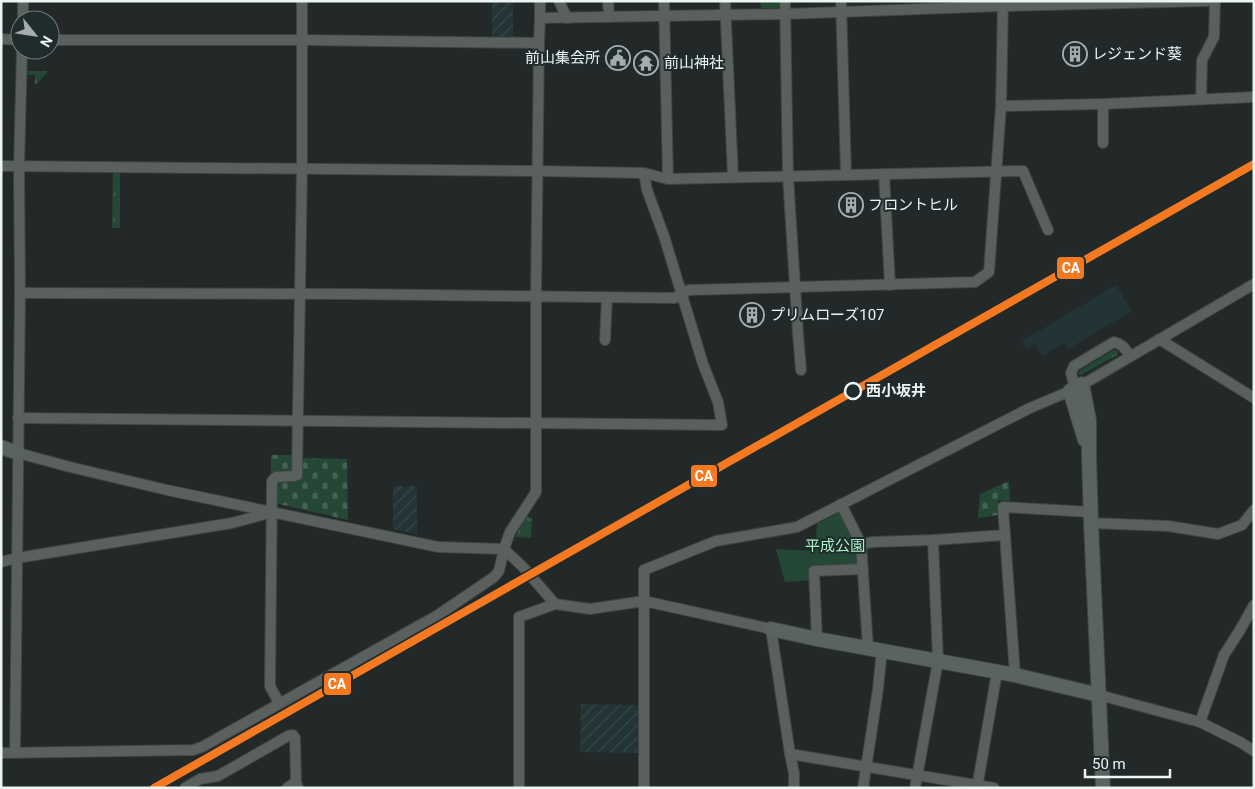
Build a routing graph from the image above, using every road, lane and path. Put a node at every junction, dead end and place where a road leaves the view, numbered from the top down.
1 (302, 1) edge
2 (540, 1) edge
3 (559, 1) edge
4 (608, 1) edge
5 (664, 1) edge
6 (725, 1) edge
7 (785, 1) edge
8 (841, 1) edge
9 (1208, 1) edge
10 (1214, 1) edge
11 (1003, 4) edge
12 (842, 12) junction
13 (786, 14) junction
14 (726, 15) junction
15 (609, 17) junction
16 (664, 17) junction
17 (540, 18) junction
18 (566, 18) junction
19 (60, 40) edge
20 (302, 40) junction
21 (539, 43) junction
22 (22, 60) edge
23 (1254, 97) edge
24 (1201, 100) junction
25 (1103, 104) junction
26 (1001, 106) junction
27 (1103, 143) dead end
28 (1, 166) edge
29 (19, 166) junction
30 (302, 168) junction
31 (538, 171) junction
32 (996, 172) junction
33 (644, 173) junction
34 (846, 174) junction
35 (884, 174) junction
36 (788, 176) junction
37 (733, 177) junction
38 (668, 179) junction
39 (1048, 230) dead end
40 (1254, 284) edge
41 (890, 285) junction
42 (795, 287) junction
43 (20, 293) junction
44 (300, 294) junction
45 (682, 294) junction
46 (536, 296) junction
47 (608, 297) junction
48 (1159, 339) junction
49 (605, 340) dead end
50 (1130, 356) junction
51 (801, 370) dead end
52 (1076, 388) junction
53 (1254, 398) edge
54 (18, 418) junction
55 (298, 421) junction
56 (536, 423) junction
57 (1, 447) edge
58 (18, 452) junction
59 (841, 504) junction
60 (272, 512) junction
61 (1253, 513) edge
62 (1091, 517) junction
63 (1005, 535) junction
64 (933, 540) junction
65 (861, 544) junction
66 (504, 549) junction
67 (17, 558) junction
68 (1, 562) edge
69 (863, 569) junction
70 (644, 601) junction
71 (555, 604) junction
72 (1254, 605) edge
73 (771, 629) junction
74 (817, 638) junction
75 (868, 647) junction
76 (882, 650) junction
77 (938, 661) junction
78 (997, 672) junction
79 (1015, 675) junction
80 (1099, 695) junction
81 (279, 703) junction
82 (1200, 722) junction
83 (1254, 751) edge
84 (1, 753) edge
85 (16, 753) junction
86 (790, 754) junction
87 (867, 767) junction
88 (917, 775) junction
89 (297, 785) edge
90 (977, 786) edge
91 (185, 788) edge
92 (287, 788) edge
93 (519, 788) edge
94 (644, 788) edge
95 (794, 788) edge
96 (863, 788) edge
97 (915, 788) edge
98 (994, 788) edge
99 (1103, 788) edge

1 - 20 street
2 - 17 street
3 - 18 street
4 - 15 street
5 - 16 street
6 - 14 street
7 - 13 street
8 - 12 street
9 - 11 street
10 - 24 street
11 - 12 street
11 - 26 street
12 - 13 street
12 - 34 street
13 - 14 street
13 - 36 street
14 - 16 street
14 - 37 street
15 - 16 street
15 - 18 street
16 - 38 street
17 - 18 street
17 - 21 street
19 - 20 street
20 - 21 street
20 - 30 street
21 - 31 street
22 - 29 street
23 - 24 street
24 - 25 street
25 - 26 street
25 - 27 street
26 - 32 street
28 - 29 street
29 - 30 street
29 - 43 street
30 - 31 street
30 - 44 street
31 - 33 street
31 - 46 street
32 - 35 street
32 - 39 street
32 - 41 street
33 - 38 street
33 - 45 street
34 - 35 street
34 - 36 street
35 - 41 street
36 - 37 street
36 - 42 street
37 - 38 street
40 - 48 street
41 - 42 street
42 - 45 street
42 - 51 street
43 - 44 street
43 - 54 street
44 - 46 street
44 - 55 street
45 - 47 street
45 - 56 street
46 - 47 street
46 - 56 street
47 - 49 street
48 - 50 street
48 - 53 street
50 - 52 street
50 - 52 street
52 - 59 street
52 - 62 street
54 - 55 street
54 - 58 street
55 - 56 street
55 - 60 street
56 - 66 street
57 - 58 street
58 - 60 street
58 - 67 street
59 - 65 street
59 - 70 street
60 - 66 street
60 - 67 street
60 - 81 street
61 - 62 street
62 - 63 street
62 - 80 street
63 - 64 street
63 - 79 street
64 - 65 street
64 - 77 street
65 - 69 street
66 - 71 street
66 - 81 street
67 - 68 street
67 - 85 street
69 - 74 street
69 - 75 street
70 - 71 street
70 - 73 street
70 - 94 street
71 - 93 street
72 - 82 street
73 - 74 street
73 - 86 street
74 - 75 street
75 - 76 street
76 - 77 street
76 - 87 street
77 - 78 street
77 - 88 street
78 - 79 street
78 - 90 street
79 - 80 street
80 - 82 street
80 - 99 street
81 - 85 street
82 - 83 street
84 - 85 street
86 - 87 street
86 - 95 street
87 - 88 street
87 - 96 street
88 - 90 street
88 - 97 street
89 - 91 street
89 - 92 street
90 - 98 street

